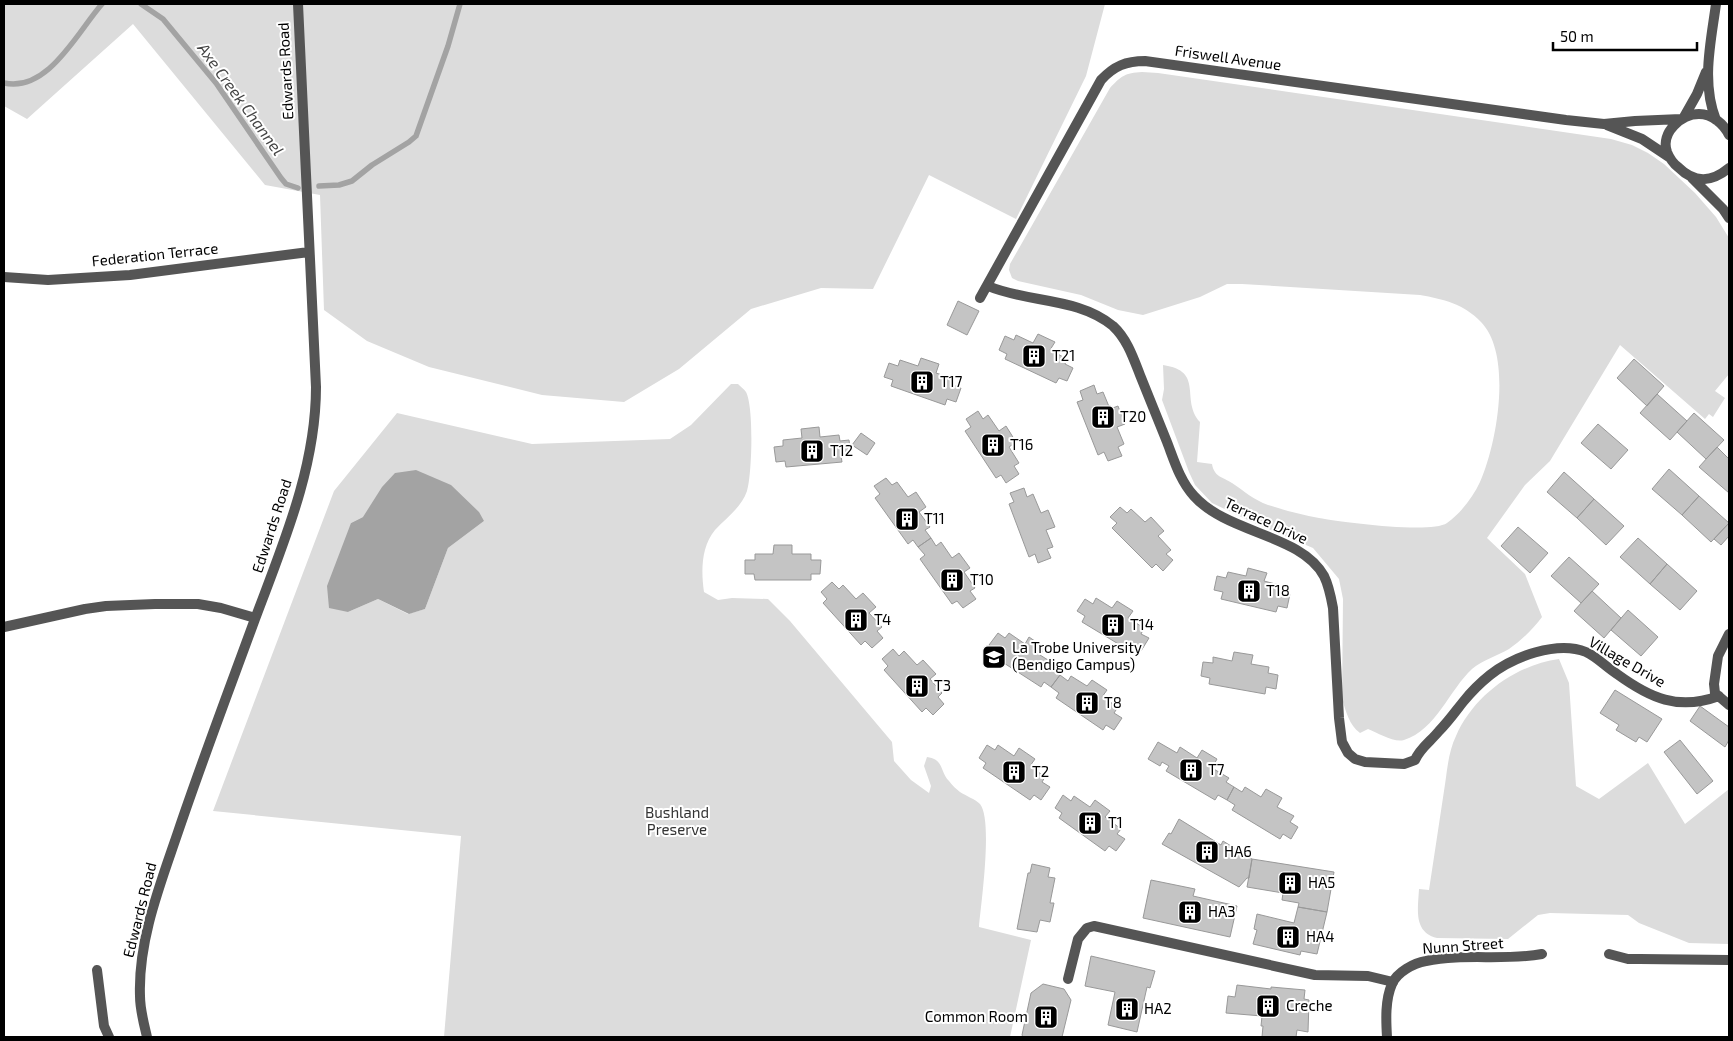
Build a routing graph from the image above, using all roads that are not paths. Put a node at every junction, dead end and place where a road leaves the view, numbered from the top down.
1 (298, 4) edge
2 (1716, 4) edge
3 (1707, 69) junction
4 (1682, 118) junction
5 (1604, 124) junction
6 (1722, 124) edge
7 (1729, 135) edge
8 (1672, 159) junction
9 (1729, 168) edge
10 (1692, 178) junction
11 (1729, 218) edge
12 (310, 252) junction
13 (4, 277) edge
14 (988, 286) junction
15 (980, 298) dead end
16 (255, 618) junction
17 (4, 627) edge
18 (1729, 634) edge
19 (1719, 696) junction
20 (1729, 705) edge
21 (1415, 760) joint
22 (1542, 954) dead end
23 (1609, 954) dead end
24 (1729, 960) edge
25 (98, 970) dead end
26 (1068, 979) dead end
27 (1393, 982) junction
28 (109, 1037) edge
29 (147, 1037) edge
30 (1387, 1037) edge

1 - 12 street, Edwards Road
2 - 3 street
3 - 4 street
3 - 6 street
4 - 5 street, Friswell Avenue
4 - 6 street, Friswell Avenue
4 - 8 street
5 - 8 street, Friswell Avenue
5 - 14 street, Friswell Avenue
6 - 7 street
8 - 10 street, Friswell Avenue
9 - 10 street
10 - 11 street, Friswell Avenue
12 - 13 street, Federation Terrace
12 - 16 street, Edwards Road
14 - 15 street, Friswell Avenue
14 - 21 street, Terrace Drive
16 - 17 street
16 - 29 street, Edwards Road
18 - 19 street
19 - 20 street
19 - 21 street, Village Drive
22 - 27 street, Nunn Street
23 - 24 street
25 - 28 street
26 - 27 street
27 - 30 street

